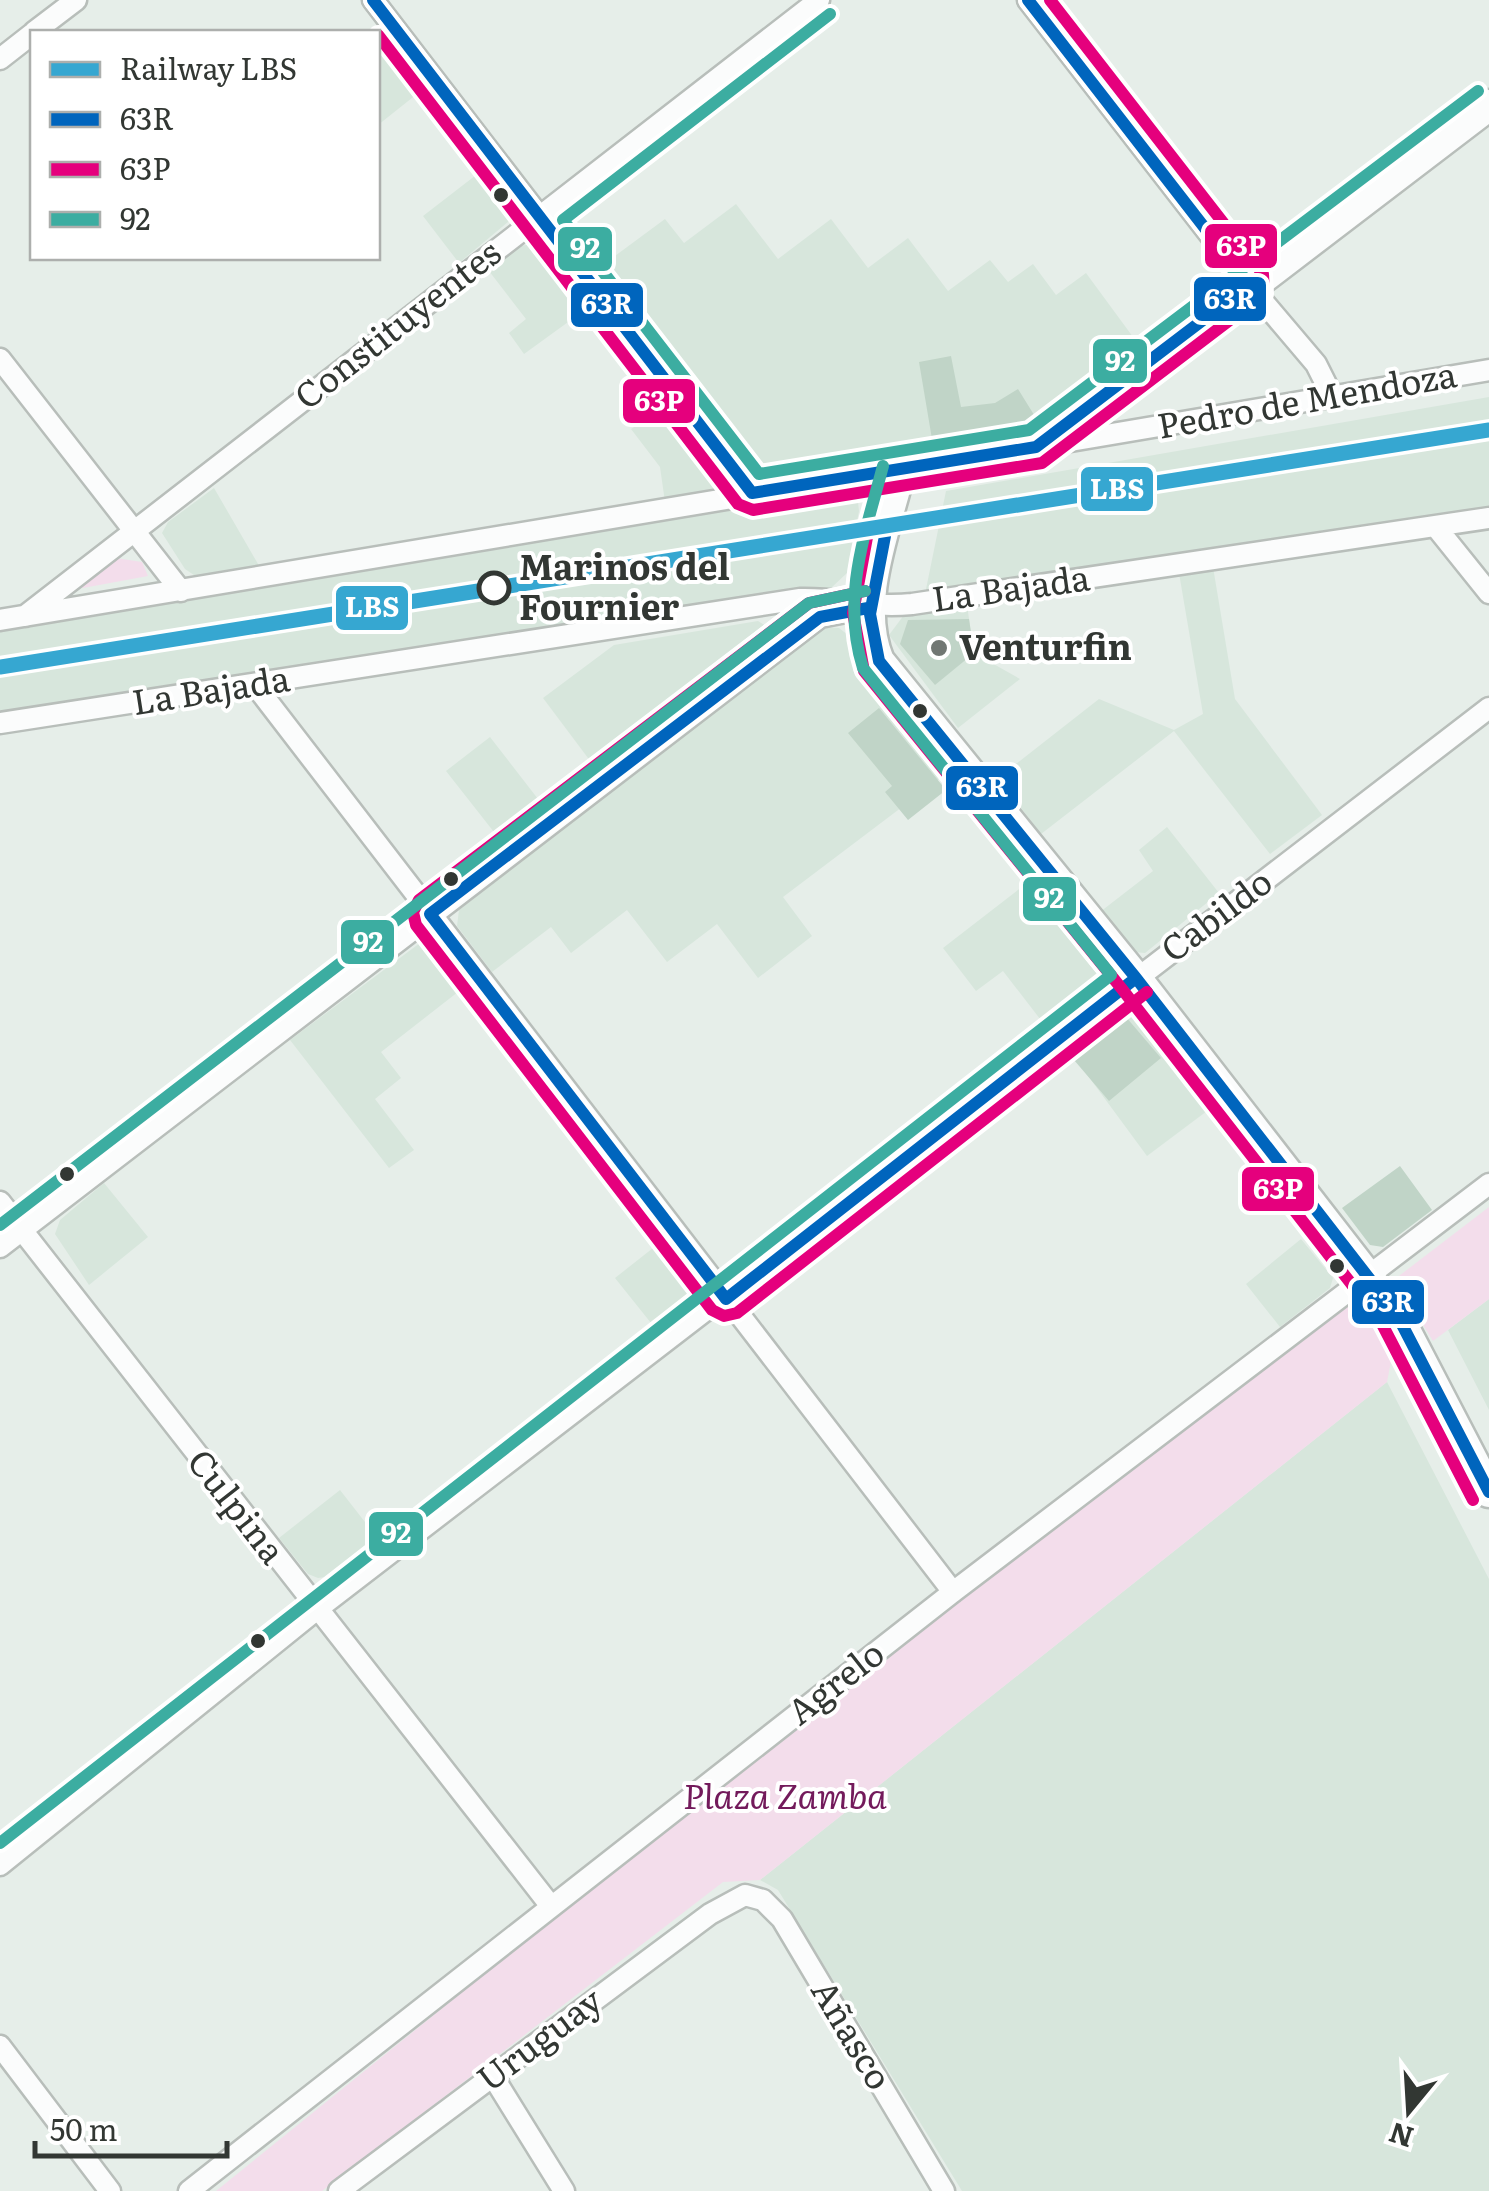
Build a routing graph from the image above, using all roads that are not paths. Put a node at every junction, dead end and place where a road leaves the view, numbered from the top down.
1 (76, 0) edge
2 (374, 0) edge
3 (819, 0) edge
4 (1028, 0) edge
5 (37, 30) edge
6 (30, 35) edge
7 (0, 59) edge
8 (1489, 104) edge
9 (538, 216) junction
10 (1249, 285) junction
11 (0, 360) edge
12 (1489, 370) edge
13 (1332, 396) junction
14 (1036, 447) junction
15 (900, 470) junction
16 (752, 493) junction
17 (1489, 518) edge
18 (1436, 526) junction
19 (132, 530) junction
20 (181, 591) junction
21 (1489, 592) edge
22 (868, 608) junction
23 (25, 616) junction
24 (0, 620) edge
25 (254, 685) junction
26 (1489, 708) edge
27 (0, 722) edge
28 (430, 914) junction
29 (1136, 978) junction
30 (1489, 1184) edge
31 (0, 1202) edge
32 (22, 1230) junction
33 (0, 1247) edge
34 (1366, 1281) junction
35 (726, 1299) junction
36 (1489, 1492) edge
37 (953, 1592) junction
38 (316, 1610) junction
39 (0, 1865) edge
40 (745, 1895) joint
41 (550, 1905) junction
42 (0, 2046) edge
43 (492, 2075) junction
44 (110, 2191) edge
45 (190, 2191) edge
46 (340, 2191) edge
47 (564, 2191) edge
48 (944, 2191) edge

1 - 5 street
2 - 9 street
3 - 9 street, Constituyentes
4 - 10 street
6 - 7 street
8 - 10 street
9 - 16 street
9 - 19 street, Constituyentes
10 - 13 street
10 - 14 street
11 - 19 street
12 - 13 street, Pedro de Mendoza
13 - 14 street, Pedro de Mendoza
14 - 15 street, Pedro de Mendoza
15 - 16 street, Pedro de Mendoza
15 - 22 street
16 - 20 street, Pedro de Mendoza
17 - 18 street, La Bajada
18 - 21 street
18 - 22 street, La Bajada
19 - 20 street
19 - 23 street, Constituyentes
20 - 23 street, Pedro de Mendoza
22 - 25 street, La Bajada
22 - 28 street
22 - 29 street
23 - 24 street, Pedro de Mendoza
25 - 27 street, La Bajada
25 - 28 street
26 - 29 street, Cabildo
28 - 32 street
28 - 35 street
29 - 34 street
29 - 35 street, Cabildo
30 - 34 street, Agrelo
31 - 32 street, Culpina
32 - 33 street
32 - 38 street, Culpina
34 - 36 street
34 - 37 street, Agrelo
35 - 37 street
35 - 38 street, Cabildo
37 - 41 street, Agrelo
38 - 39 street, Cabildo
38 - 41 street, Culpina
40 - 43 street, Uruguay
40 - 48 street, Añasco
41 - 45 street, Agrelo
42 - 44 street
43 - 46 street, Uruguay
43 - 47 street

